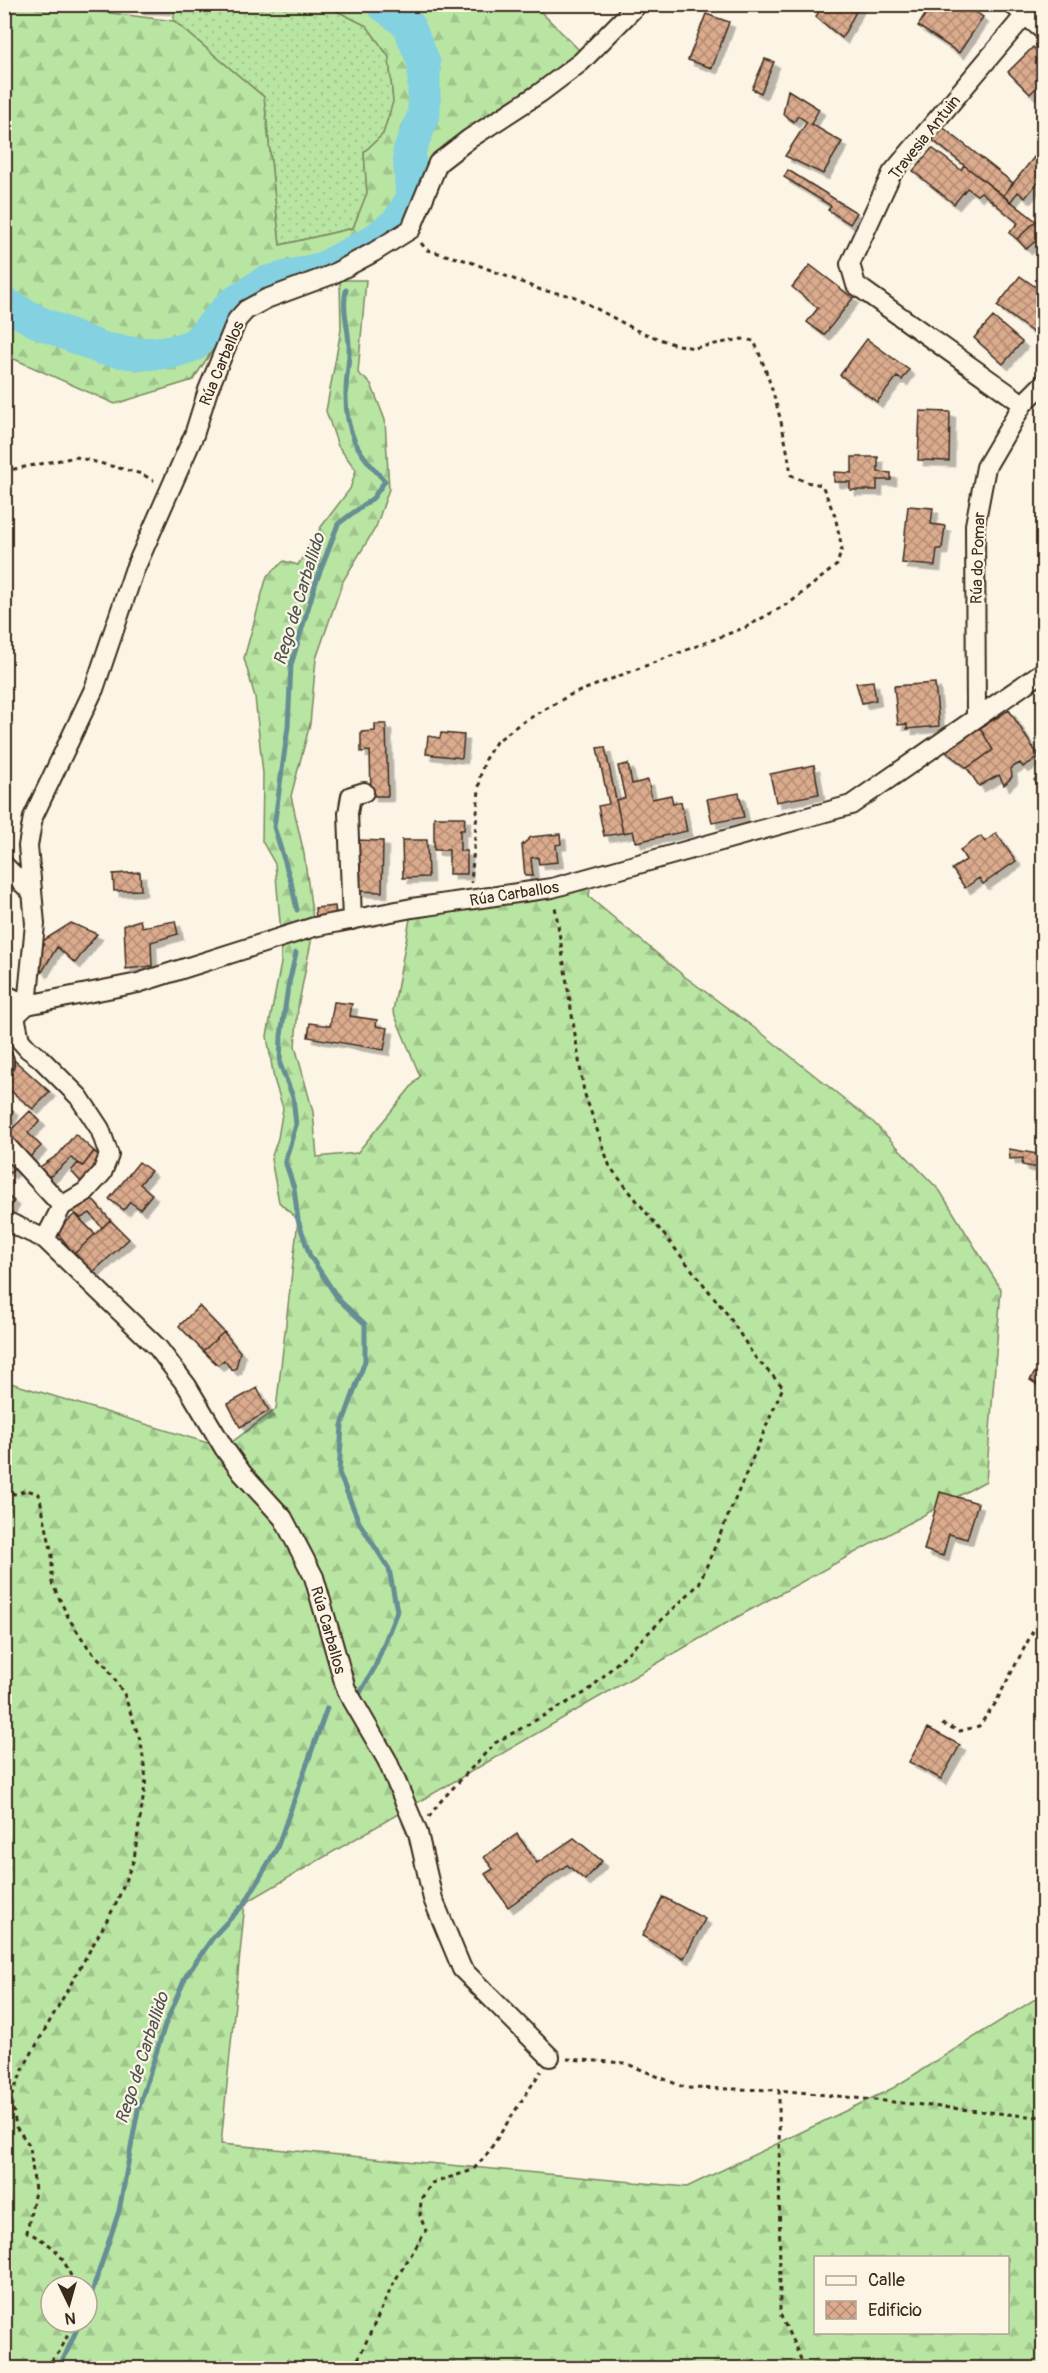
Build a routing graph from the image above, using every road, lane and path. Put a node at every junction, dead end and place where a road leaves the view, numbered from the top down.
1 (638, 4) edge
2 (1018, 10) edge
3 (1044, 31) edge
4 (411, 229) junction
5 (1044, 383) edge
6 (1023, 404) junction
7 (4, 471) edge
8 (168, 490) junction
9 (1040, 681) edge
10 (976, 717) junction
11 (364, 792) dead end
12 (4, 865) edge
13 (552, 888) junction
14 (33, 894) junction
15 (476, 899) junction
16 (352, 920) junction
17 (4, 994) edge
18 (27, 1005) junction
19 (4, 1060) edge
20 (4, 1065) edge
21 (4, 1143) edge
22 (62, 1206) junction
23 (4, 1224) edge
24 (45, 1239) junction
25 (4, 1488) edge
26 (1044, 1610) edge
27 (942, 1724) dead end
28 (418, 1833) junction
29 (550, 2057) junction
30 (779, 2090) junction
31 (1044, 2112) edge
32 (70, 2274) edge
33 (68, 2334) edge
34 (45, 2368) edge
35 (354, 2368) edge
36 (805, 2368) edge

1 - 4 street
2 - 3 street
2 - 6 street, Travesia Antuin
4 - 8 street, Rúa Carballos
4 - 15 path
5 - 6 street, Rúa do Pomar
6 - 10 street, Rúa do Pomar
7 - 8 path
8 - 14 street, Rúa Carballos
9 - 10 street, Rúa Carballos
10 - 13 street, Rúa Carballos
11 - 16 street
12 - 14 street
13 - 15 street, Rúa Carballos
13 - 28 path
14 - 18 street, Rúa Carballos
15 - 16 street, Rúa Carballos
16 - 18 street, Rúa Carballos
17 - 18 street
18 - 22 street, Rúa Carballos
19 - 20 street
21 - 22 street
22 - 24 street
23 - 24 street, Rúa Carballos
24 - 28 street, Rúa Carballos
25 - 32 path
26 - 27 path
28 - 29 street, Rúa Carballos
29 - 30 path
29 - 35 path
30 - 31 path
30 - 36 path
33 - 34 path

